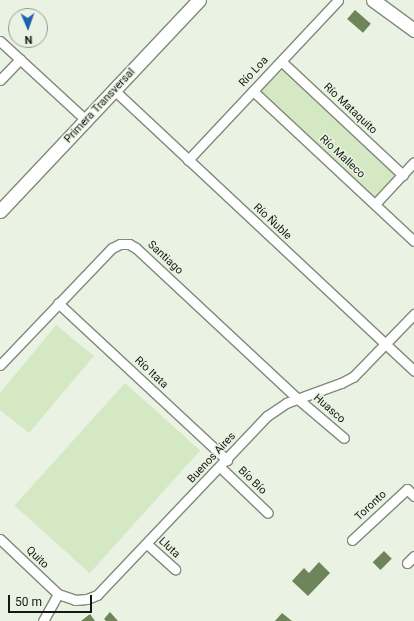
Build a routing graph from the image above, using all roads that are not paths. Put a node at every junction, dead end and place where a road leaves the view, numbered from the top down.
1 (199, 0) edge
2 (338, 0) edge
3 (373, 0) edge
4 (414, 30) edge
5 (0, 41) edge
6 (20, 59) junction
7 (281, 61) junction
8 (0, 80) edge
9 (114, 90) junction
10 (253, 91) junction
11 (86, 120) junction
12 (188, 160) junction
13 (414, 162) edge
14 (403, 174) junction
15 (374, 204) junction
16 (0, 211) edge
17 (414, 241) edge
18 (58, 303) junction
19 (414, 314) edge
20 (386, 345) junction
21 (0, 365) edge
22 (414, 371) edge
23 (298, 399) junction
24 (344, 438) dead end
25 (226, 460) junction
26 (220, 467) junction
27 (414, 496) edge
28 (268, 513) dead end
29 (0, 539) edge
30 (352, 540) dead end
31 (147, 544) junction
32 (414, 556) edge
33 (407, 563) dead end
34 (175, 569) dead end
35 (58, 594) junction
36 (43, 621) edge

1 - 9 main road, Primera Transversal
2 - 7 street, Río Loa
3 - 4 main road
5 - 6 street
6 - 8 street
6 - 11 street
7 - 10 street, Río Loa
7 - 14 street, Río Mataquito
9 - 11 main road, Primera Transversal
9 - 12 street, Río Ñuble
10 - 12 street, Río Loa
10 - 15 street, Río Malleco
11 - 16 main road, Primera Transversal
12 - 20 street, Río Ñuble
13 - 14 street
14 - 15 street
15 - 17 street, Río Malleco
18 - 21 street, Santiago
18 - 23 street, Santiago
18 - 25 street, Río Itata
19 - 20 street, Buenos Aires
20 - 22 street, Río Ñuble
20 - 23 street, Buenos Aires
23 - 24 street, Huasco
23 - 25 street, Buenos Aires
25 - 26 street, Buenos Aires
26 - 28 street, Bío Bío
26 - 31 street, Buenos Aires
27 - 30 street, Toronto
29 - 35 street, Quito
31 - 34 street, Lluta
31 - 35 street, Buenos Aires
32 - 33 street
35 - 36 street

